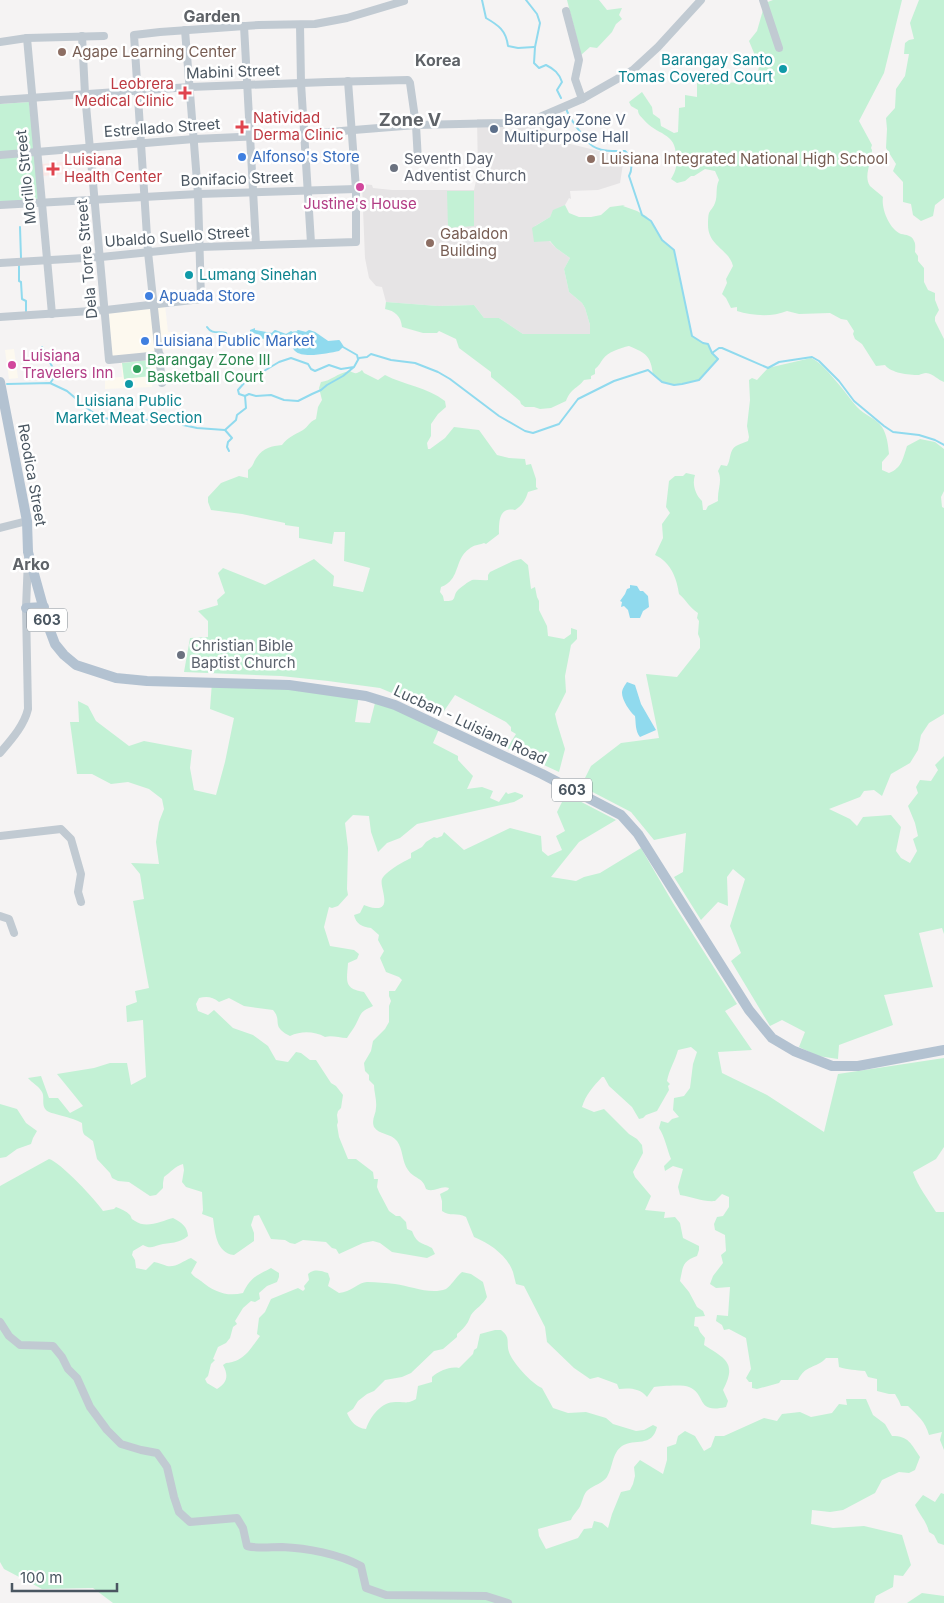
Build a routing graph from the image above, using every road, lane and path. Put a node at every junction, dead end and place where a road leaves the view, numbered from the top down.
1 (701, 0) edge
2 (763, 0) edge
3 (404, 1) dead end
4 (390, 3) edge
5 (566, 11) dead end
6 (300, 25) junction
7 (244, 26) junction
8 (185, 30) junction
9 (82, 36) junction
10 (104, 36) dead end
11 (27, 38) junction
12 (0, 42) edge
13 (779, 48) dead end
14 (348, 81) junction
15 (301, 83) junction
16 (247, 86) junction
17 (190, 88) junction
18 (138, 90) junction
19 (85, 94) junction
20 (31, 98) junction
21 (582, 99) junction
22 (0, 100) edge
23 (416, 125) junction
24 (352, 130) junction
25 (304, 134) junction
26 (249, 137) junction
27 (194, 139) junction
28 (142, 144) junction
29 (91, 147) junction
30 (38, 152) junction
31 (0, 155) edge
32 (418, 161) dead end
33 (356, 189) junction
34 (308, 190) junction
35 (254, 193) junction
36 (198, 194) junction
37 (145, 197) junction
38 (95, 200) junction
39 (42, 202) junction
40 (0, 205) edge
41 (311, 243) junction
42 (256, 245) junction
43 (200, 247) junction
44 (148, 252) junction
45 (101, 257) junction
46 (47, 260) junction
47 (0, 263) edge
48 (154, 304) junction
49 (106, 310) junction
50 (52, 314) junction
51 (0, 317) edge
52 (160, 355) junction
53 (0, 382) edge
54 (162, 383) dead end
55 (4, 427) edge
56 (27, 521) junction
57 (0, 528) edge
58 (28, 552) junction
59 (44, 607) junction
60 (26, 608) junction
61 (91, 671) joint
62 (0, 753) edge
63 (0, 836) edge
64 (81, 902) dead end
65 (0, 916) edge
66 (14, 934) dead end
67 (944, 1050) edge
68 (0, 1322) edge
69 (508, 1603) edge

1 - 21 street, Estrellado Street
2 - 13 street
3 - 4 street
4 - 6 street
5 - 21 street
6 - 7 street
6 - 15 street
7 - 8 street
7 - 16 street
8 - 17 street
8 - 18 street
9 - 10 street
9 - 11 street
9 - 19 street, Dela Torre Street
11 - 12 street
11 - 20 street, Morillo Street
14 - 15 street, Mabini Street
14 - 23 street, Mabini Street
14 - 24 street
15 - 16 street, Mabini Street
15 - 25 street
16 - 17 street, Mabini Street
16 - 26 street
17 - 18 street, Mabini Street
17 - 27 street
18 - 19 street, Mabini Street
18 - 28 street
19 - 20 street, Mabini Street
19 - 29 street, Dela Torre Street
20 - 22 street, Mabini Street
20 - 30 street, Morillo Street
21 - 23 street, Estrellado Street
23 - 24 street, Estrellado Street
23 - 32 street
24 - 25 street, Estrellado Street
24 - 33 street
25 - 26 street, Estrellado Street
25 - 34 street
26 - 27 street, Estrellado Street
26 - 35 street
27 - 28 street, Estrellado Street
27 - 36 street
28 - 29 street, Estrellado Street
28 - 37 street
29 - 30 street, Estrellado Street
29 - 38 street, Dela Torre Street
30 - 31 street, Estrellado Street
30 - 39 street, Morillo Street
33 - 34 street, Bonifacio Street
33 - 41 street, Ubaldo Suello Street
34 - 35 street, Bonifacio Street
34 - 41 street
35 - 36 street, Bonifacio Street
35 - 42 street
36 - 37 street, Bonifacio Street
36 - 43 street
37 - 38 street, Bonifacio Street
37 - 44 street
38 - 39 street, Bonifacio Street
38 - 45 street, Dela Torre Street
39 - 40 street, Bonifacio Street
39 - 46 street, Morillo Street
41 - 42 street, Ubaldo Suello Street
42 - 43 street, Ubaldo Suello Street
43 - 44 street, Ubaldo Suello Street
43 - 48 street
44 - 45 street, Ubaldo Suello Street
44 - 48 street
45 - 46 street, Ubaldo Suello Street
45 - 49 street, Dela Torre Street
46 - 47 street, Ubaldo Suello Street
46 - 50 street, Morillo Street
48 - 49 street
48 - 52 street
49 - 50 street
49 - 52 street, Dela Torre Street
50 - 51 street
52 - 54 street
53 - 55 main road, Reodica Street / 603
55 - 56 main road, Reodica Street / 603
56 - 57 street
56 - 58 main road, Reodica Street / 603
58 - 59 main road, Reodica Street / 603
58 - 60 street
59 - 60 main road
59 - 61 main road, Reodica Street / 603
60 - 62 street
61 - 67 main road, Lucban - Luisiana Road / 603
63 - 64 street
65 - 66 street
68 - 69 street

